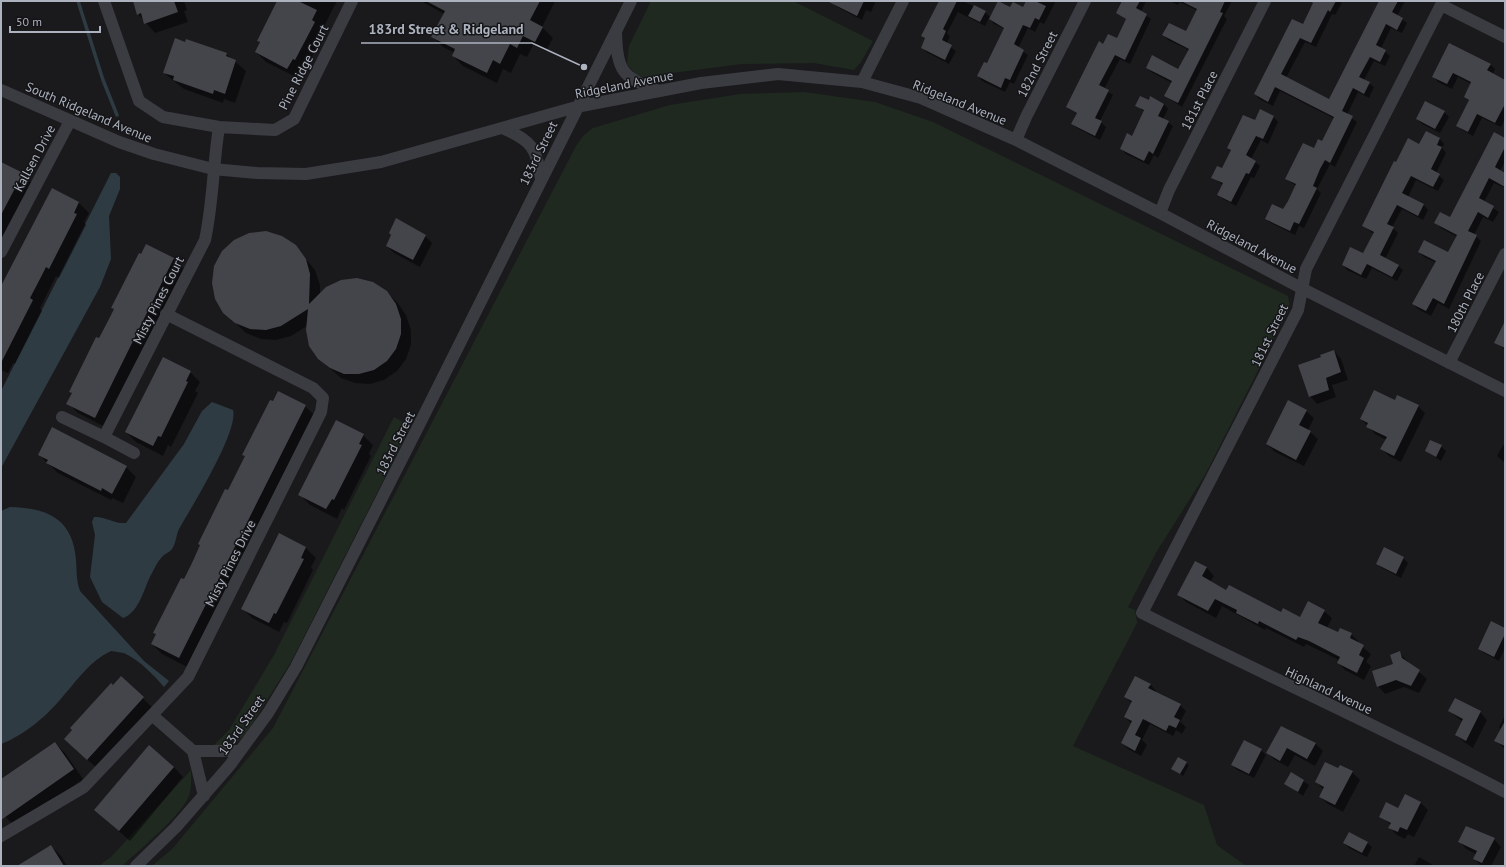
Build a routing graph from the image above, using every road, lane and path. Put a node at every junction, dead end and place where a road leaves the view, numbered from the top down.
1 (104, 1) edge
2 (352, 1) edge
3 (631, 1) edge
4 (903, 1) edge
5 (1084, 1) edge
6 (1265, 1) edge
7 (1442, 3) edge
8 (616, 30) junction
9 (1505, 37) edge
10 (862, 82) junction
11 (1, 90) edge
12 (659, 91) junction
13 (576, 107) junction
14 (70, 121) junction
15 (219, 127) junction
16 (502, 128) junction
17 (1016, 140) junction
18 (213, 169) junction
19 (541, 179) junction
20 (1160, 213) junction
21 (1, 252) edge
22 (1505, 254) edge
23 (1303, 289) junction
24 (166, 314) junction
25 (1449, 363) junction
26 (1505, 391) edge
27 (62, 417) dead end
28 (104, 437) junction
29 (134, 453) dead end
30 (1142, 613) joint
31 (152, 715) junction
32 (193, 751) junction
33 (240, 751) junction
34 (1505, 792) edge
35 (204, 796) junction
36 (1, 836) edge
37 (136, 866) edge

1 - 15 street, Pine Ridge Court
2 - 15 street, Pine Ridge Court
3 - 8 street, 183rd Street
4 - 10 street
5 - 17 street, 182nd Street
6 - 20 street, 181st Place
7 - 9 street
7 - 23 street, 181st Street
8 - 12 street
8 - 13 street, 183rd Street
10 - 12 street, Ridgeland Avenue
10 - 17 street, Ridgeland Avenue
11 - 14 street, South Ridgeland Avenue
12 - 13 street, Ridgeland Avenue
13 - 16 street, Ridgeland Avenue
13 - 19 street, 183rd Street
14 - 18 street, South Ridgeland Avenue
14 - 21 street, Kallsen Drive
15 - 18 street, Misty Pines Court
16 - 18 street, Ridgeland Avenue
16 - 19 street
17 - 20 street, Ridgeland Avenue
18 - 24 street, Misty Pines Court
19 - 33 street, 183rd Street
20 - 23 street, Ridgeland Avenue
22 - 25 street, 180th Place
23 - 25 street, Ridgeland Avenue
23 - 30 street, 181st Street
24 - 28 street, Misty Pines Court
24 - 31 street, Misty Pines Drive
25 - 26 street, Ridgeland Avenue
27 - 28 street
28 - 29 street
30 - 34 street, Highland Avenue
31 - 32 street
31 - 36 street, Misty Pines Drive
32 - 33 street
32 - 35 street
33 - 35 street, 183rd Street
35 - 37 street, 183rd Street

